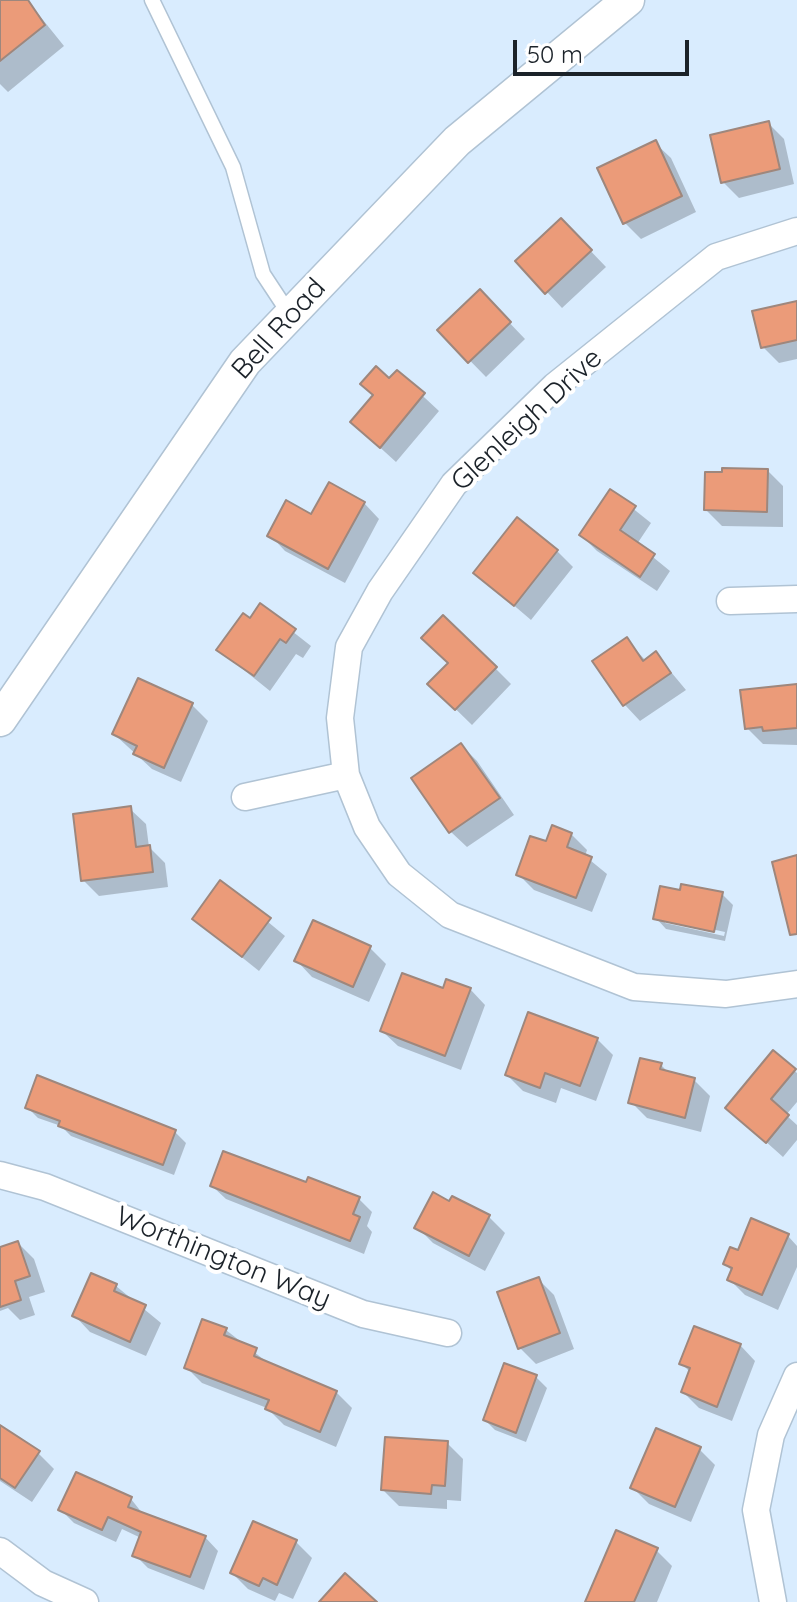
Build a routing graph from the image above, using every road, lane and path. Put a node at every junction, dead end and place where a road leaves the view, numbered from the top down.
1 (152, 0) edge
2 (628, 0) edge
3 (797, 231) edge
4 (290, 315) junction
5 (797, 599) edge
6 (730, 601) dead end
7 (0, 720) edge
8 (346, 775) junction
9 (245, 797) dead end
10 (797, 984) edge
11 (0, 1175) edge
12 (448, 1333) dead end
13 (797, 1376) edge
14 (0, 1551) edge
15 (767, 1601) edge
16 (85, 1602) edge

1 - 4 lane
2 - 4 street, Bell Road
3 - 8 street, Glenleigh Drive
4 - 7 street, Bell Road
5 - 6 street
8 - 9 street
8 - 10 street, Glenleigh Drive
11 - 12 street, Worthington Way
13 - 15 street
14 - 16 street

